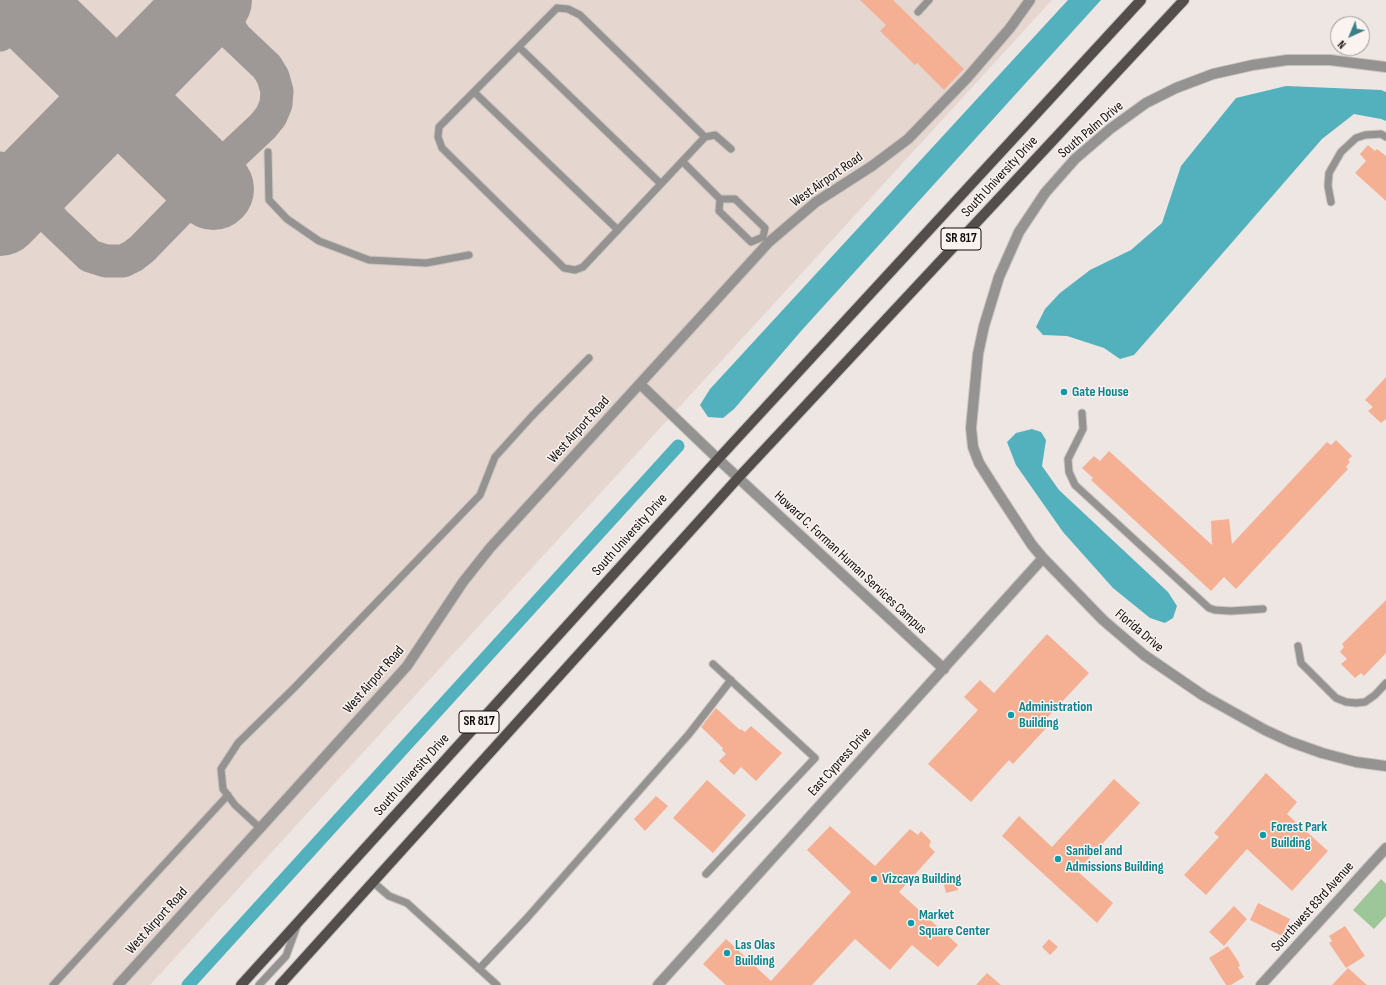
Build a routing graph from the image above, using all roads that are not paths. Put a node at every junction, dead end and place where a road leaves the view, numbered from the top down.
1 (929, 0) edge
2 (1030, 0) edge
3 (1141, 0) edge
4 (1184, 0) edge
5 (918, 12) dead end
6 (519, 47) junction
7 (1386, 68) edge
8 (474, 92) junction
9 (705, 137) junction
10 (1386, 137) edge
11 (730, 149) dead end
12 (268, 152) dead end
13 (683, 162) junction
14 (661, 184) junction
15 (720, 199) junction
16 (1331, 202) dead end
17 (618, 230) junction
18 (766, 239) junction
19 (469, 255) dead end
20 (589, 358) dead end
21 (640, 384) junction
22 (973, 411) joint
23 (1082, 413) dead end
24 (718, 459) junction
25 (738, 478) junction
26 (1043, 558) junction
27 (1264, 610) dead end
28 (1298, 646) dead end
29 (714, 664) dead end
30 (944, 669) junction
31 (731, 680) junction
32 (1386, 683) edge
33 (1386, 766) edge
34 (228, 796) junction
35 (260, 828) junction
36 (1386, 848) edge
37 (706, 874) dead end
38 (373, 882) junction
39 (298, 922) junction
40 (479, 969) junction
41 (53, 985) edge
42 (118, 985) edge
43 (241, 985) edge
44 (259, 985) edge
45 (280, 985) edge
46 (497, 985) edge
47 (658, 985) edge
48 (1261, 985) edge

1 - 5 lane
2 - 18 street, West Airport Road
3 - 24 main road, South University Drive / SR 817
4 - 25 main road, South University Drive / SR 817
6 - 8 lane
6 - 9 lane
6 - 14 lane
7 - 22 street, South Palm Drive
8 - 17 lane
8 - 17 lane
9 - 11 lane
9 - 13 lane
10 - 16 lane
12 - 19 lane
13 - 14 lane
13 - 15 lane
14 - 17 lane
15 - 18 lane
15 - 18 lane
18 - 21 street, West Airport Road
20 - 34 lane
21 - 24 street
21 - 35 street, West Airport Road
22 - 26 street, Florida Drive
23 - 27 lane
24 - 25 street
24 - 39 main road, South University Drive / SR 817
25 - 30 street, Howard C. Forman Human Services Campus
25 - 38 main road, South University Drive / SR 817
26 - 30 street, East Cypress Drive
26 - 33 street, Florida Drive
28 - 32 lane
29 - 31 lane
30 - 47 street, East Cypress Drive
31 - 37 lane
31 - 40 lane
34 - 35 lane
34 - 41 lane
35 - 42 street, West Airport Road
36 - 48 street, Sourthwest 83rd Avenue
38 - 40 lane
38 - 45 main road, South University Drive / SR 817
39 - 43 main road, South University Drive / SR 817
39 - 44 lane
40 - 46 lane

